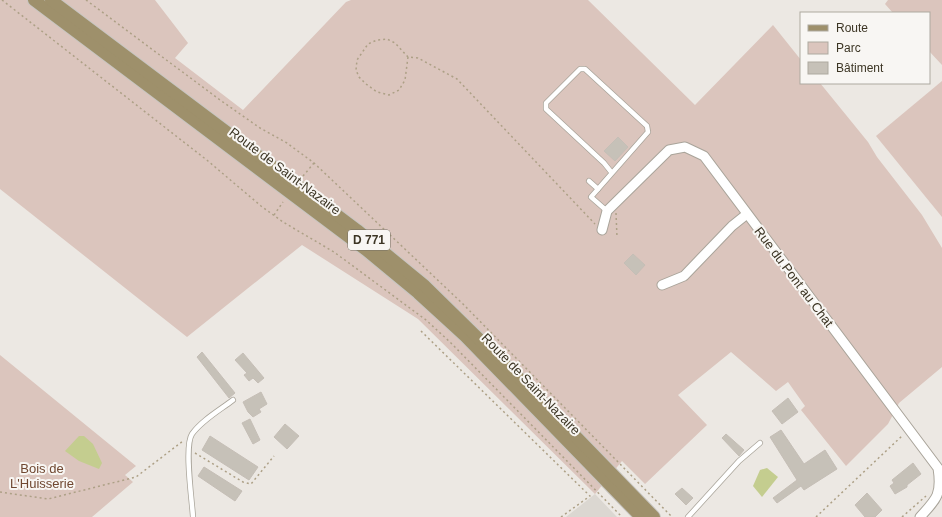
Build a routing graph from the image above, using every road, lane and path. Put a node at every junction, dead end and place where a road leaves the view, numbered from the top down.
1 (2, 0) edge
2 (34, 0) edge
3 (51, 0) edge
4 (408, 57) junction
5 (314, 163) dead end
6 (612, 173) junction
7 (303, 176) dead end
8 (589, 181) dead end
9 (598, 189) junction
10 (283, 202) dead end
11 (611, 211) junction
12 (747, 214) junction
13 (274, 215) junction
14 (602, 230) joint
15 (617, 237) dead end
16 (662, 285) dead end
17 (421, 331) dead end
18 (233, 400) dead end
19 (899, 429) dead end
20 (192, 434) junction
21 (760, 443) dead end
22 (189, 450) junction
23 (274, 456) dead end
24 (930, 490) dead end
25 (0, 492) edge
26 (193, 517) edge
27 (561, 517) edge
28 (622, 517) edge
29 (641, 517) edge
30 (654, 517) edge
31 (688, 517) edge
32 (816, 517) edge
33 (902, 517) edge
34 (920, 517) edge

1 - 13 path
2 - 29 main road, Route de Saint-Nazaire
3 - 30 main road, Route de Saint-Nazaire / D 771
4 - 4 path
4 - 14 path
5 - 7 path
6 - 6 lane
6 - 9 lane
8 - 9 lane
9 - 11 lane
10 - 13 path
11 - 12 street, Rue du Pont au Chat
11 - 14 street, Rue du Pont au Chat
11 - 15 path
12 - 16 street
12 - 34 street, Rue du Pont au Chat
13 - 28 path
17 - 27 path
18 - 20 lane
19 - 32 path
20 - 22 lane
20 - 25 path
21 - 31 lane
22 - 23 path
22 - 26 lane
24 - 33 path

